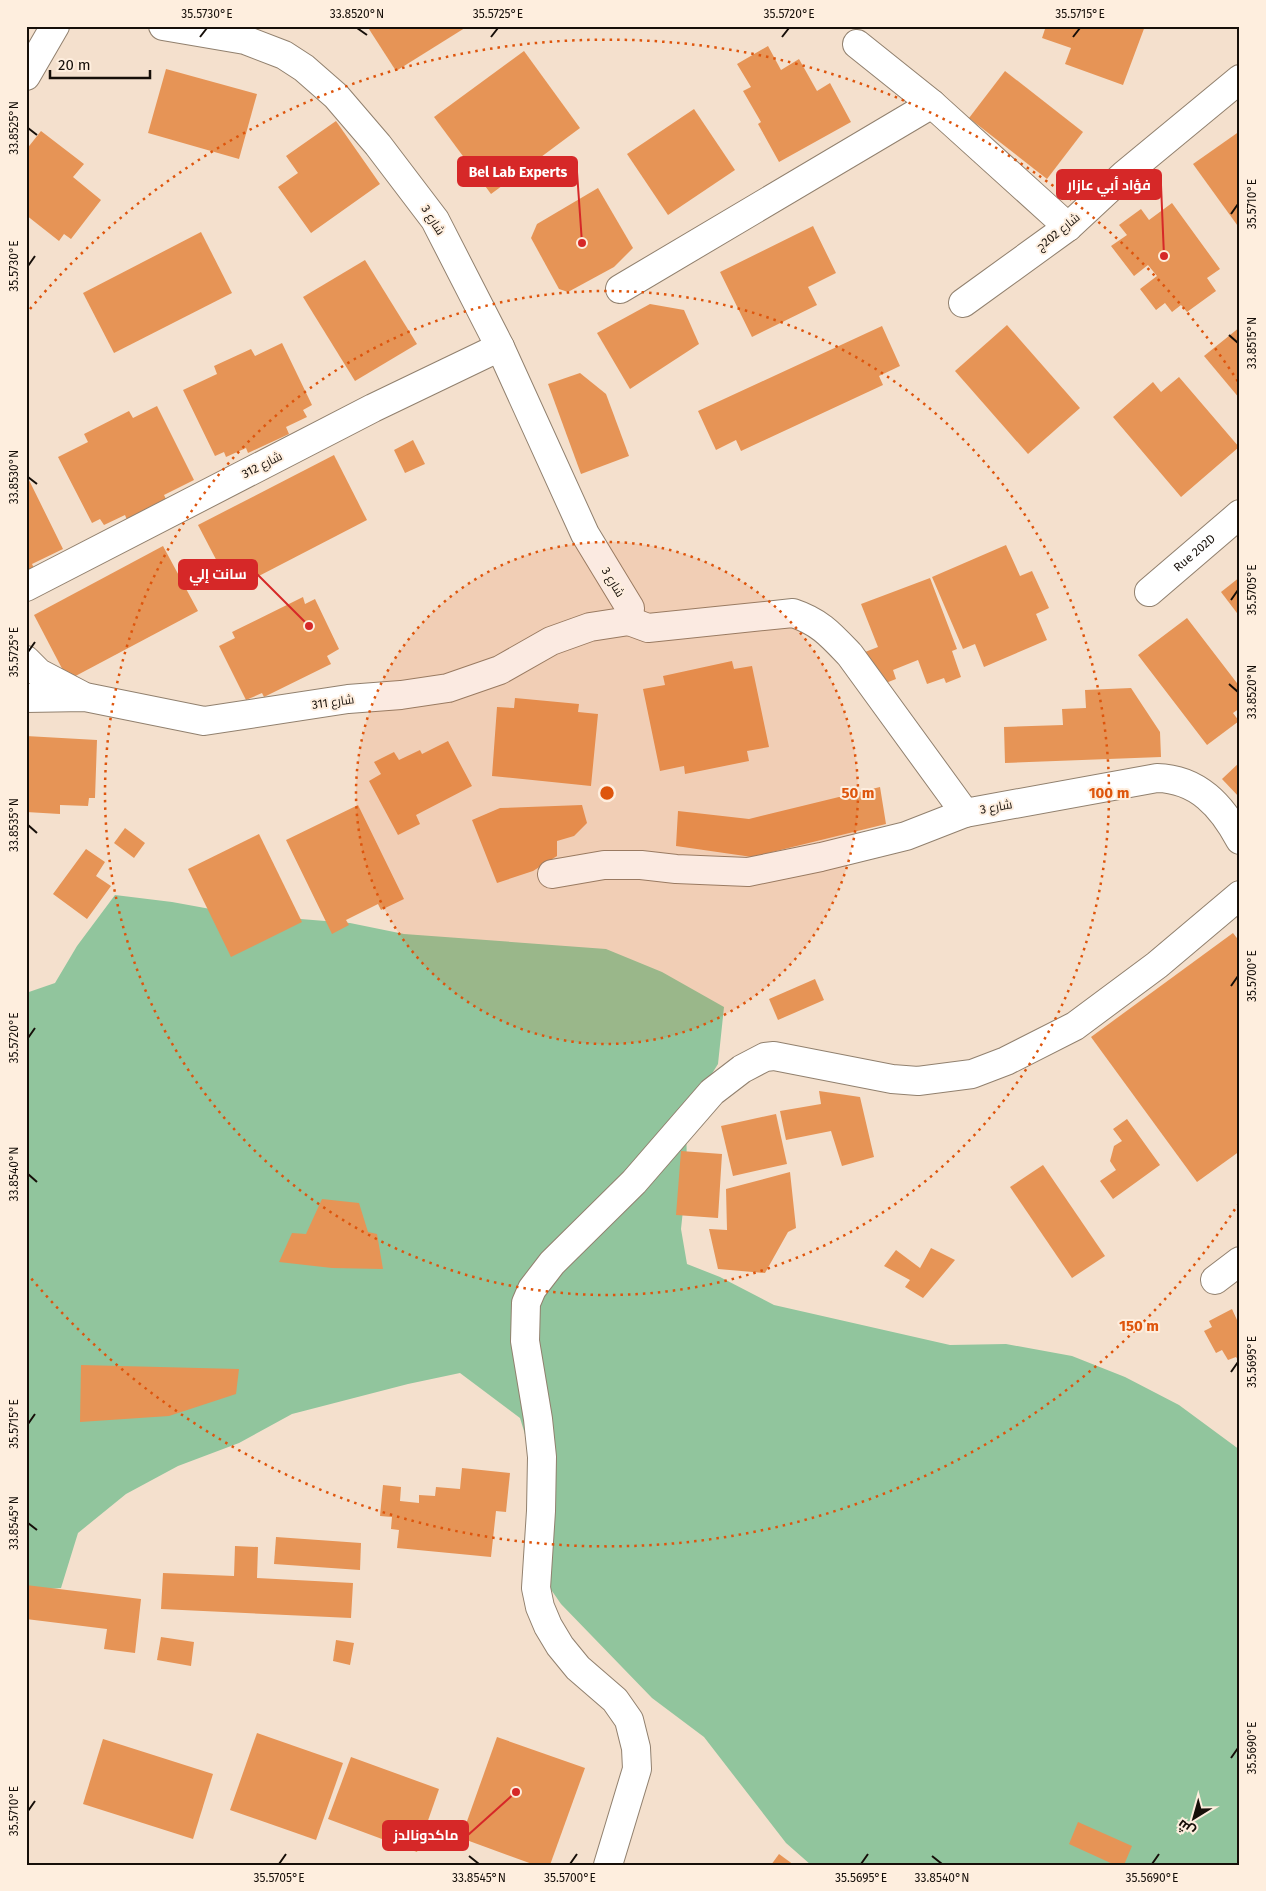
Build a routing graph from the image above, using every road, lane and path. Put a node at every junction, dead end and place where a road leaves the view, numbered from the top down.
1 (55, 26) edge
2 (163, 26) edge
3 (857, 44) dead end
4 (26, 76) edge
5 (1240, 78) edge
6 (932, 104) junction
7 (1068, 227) junction
8 (620, 289) dead end
9 (963, 303) dead end
10 (500, 347) junction
11 (1240, 514) edge
12 (26, 587) edge
13 (1149, 592) dead end
14 (629, 621) junction
15 (26, 660) edge
16 (85, 697) junction
17 (26, 698) edge
18 (966, 813) junction
19 (1240, 840) edge
20 (552, 874) dead end
21 (1240, 894) edge
22 (1240, 1260) edge
23 (1215, 1280) dead end
24 (608, 1865) edge

1 - 4 street
2 - 10 street, شارع 3
3 - 6 street
5 - 7 street, شارع 202ج
6 - 7 street
6 - 8 street
7 - 9 street, شارع 202ج
10 - 12 street, شارع 312
10 - 14 street, شارع 3
11 - 13 street, Rue 202D
14 - 16 street, شارع 311
14 - 18 street, شارع 3
15 - 16 street
16 - 17 street, شارع 311
18 - 19 street, شارع 3
18 - 20 street
21 - 24 street
22 - 23 street

